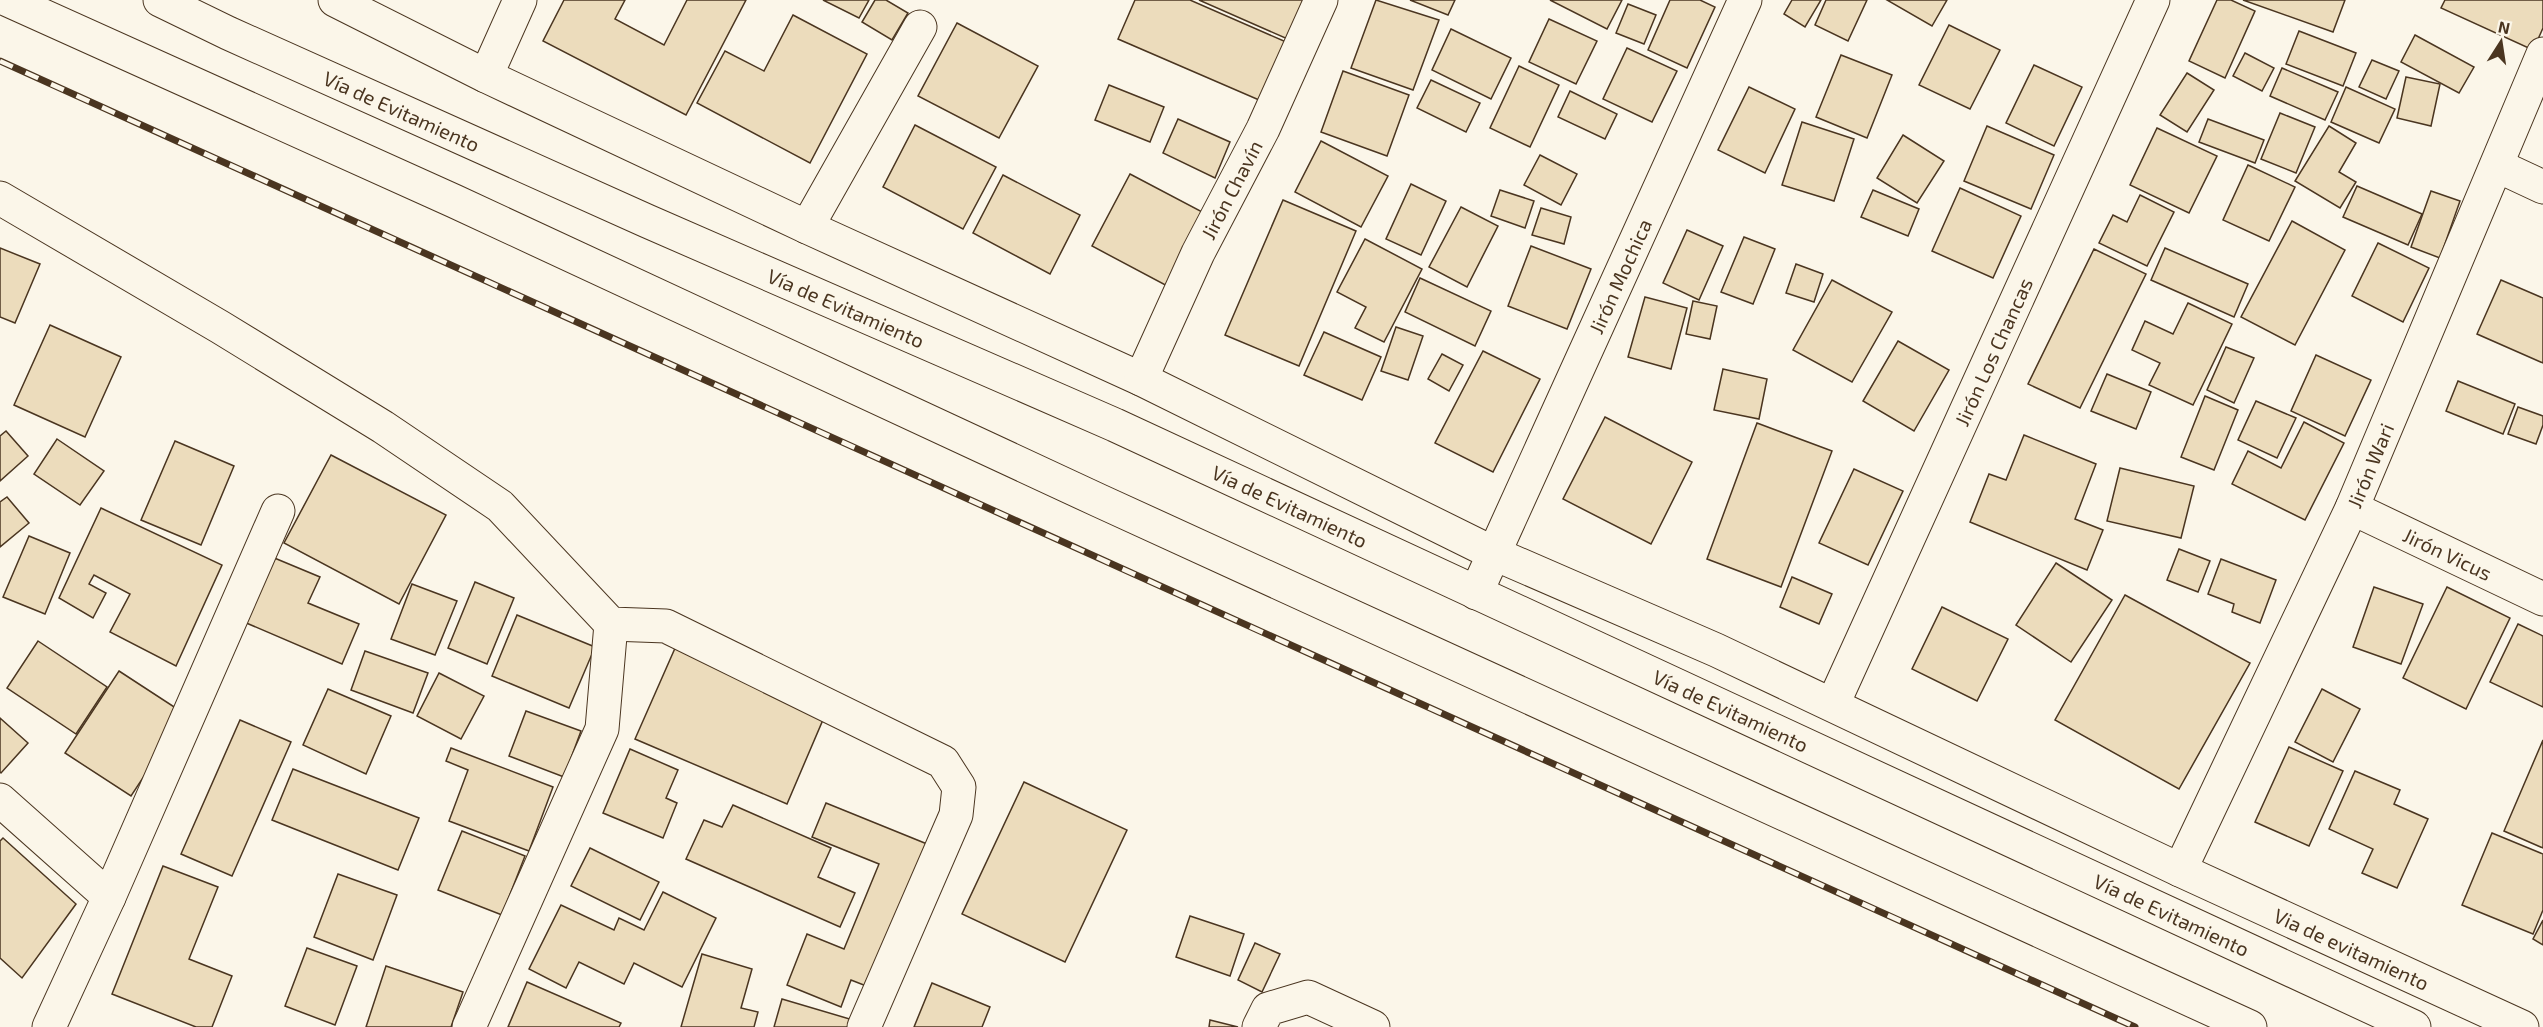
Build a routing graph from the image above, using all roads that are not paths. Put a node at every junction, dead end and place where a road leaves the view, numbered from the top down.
1 (8, 0) edge
2 (160, 0) edge
3 (335, 0) edge
4 (520, 0) edge
5 (1321, 0) edge
6 (1745, 0) edge
7 (2153, 0) edge
8 (920, 27) dead end
9 (2543, 54) edge
10 (486, 76) junction
11 (2498, 166) junction
12 (2543, 187) edge
13 (0, 198) edge
14 (807, 227) junction
15 (1141, 379) junction
16 (2352, 508) junction
17 (278, 511) dead end
18 (1495, 554) junction
19 (1476, 593) junction
20 (2543, 599) edge
21 (611, 624) junction
22 (1833, 704) junction
23 (0, 800) edge
24 (2180, 870) junction
25 (109, 897) junction
26 (49, 1027) edge
27 (469, 1027) edge
28 (864, 1027) edge
29 (1259, 1027) edge
30 (1374, 1027) edge
31 (2250, 1027) edge
32 (2414, 1027) edge
33 (2522, 1027) edge

1 - 31 main road
2 - 19 main road, Vía de Evitamiento
3 - 10 main road, Via de evitamiento
4 - 10 main road
5 - 15 main road, Jirón Chavín
6 - 18 main road, Jirón Mochica
7 - 22 main road, Jirón Los Chancas
8 - 14 main road
9 - 11 main road, Jirón Wari
10 - 14 main road, Via de evitamiento
11 - 12 main road
11 - 16 main road, Jirón Wari
13 - 21 main road
14 - 15 main road, Via de evitamiento
15 - 18 main road, Via de evitamiento
16 - 20 main road, Jirón Vicus
16 - 24 main road, Jirón Wari
17 - 25 main road
18 - 19 main road, Jirón Mochica
18 - 22 main road, Via de evitamiento
19 - 32 main road, Vía de Evitamiento
21 - 27 main road
21 - 28 main road
22 - 24 main road, Via de evitamiento
23 - 25 main road
24 - 33 main road, Via de evitamiento
25 - 26 main road
29 - 30 main road

